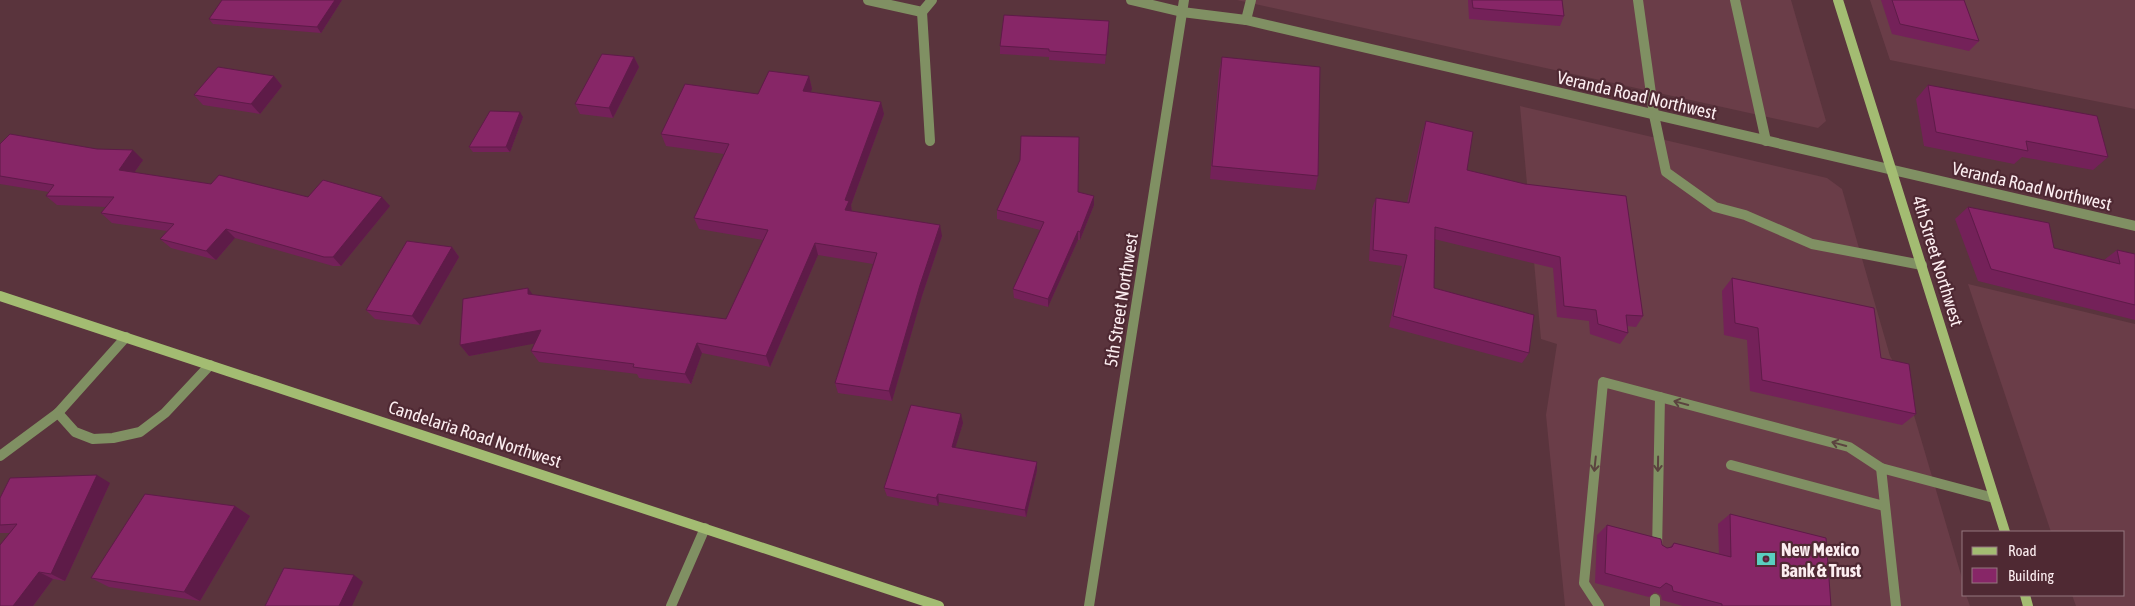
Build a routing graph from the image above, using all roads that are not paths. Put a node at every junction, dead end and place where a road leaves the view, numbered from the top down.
1 (868, 0) edge
2 (932, 0) edge
3 (1131, 0) edge
4 (1184, 0) edge
5 (1250, 0) edge
6 (1638, 0) edge
7 (1735, 0) edge
8 (1838, 0) edge
9 (922, 12) junction
10 (1182, 12) junction
11 (1246, 20) junction
12 (1654, 115) junction
13 (930, 141) dead end
14 (1766, 141) junction
15 (1892, 170) junction
16 (2135, 226) edge
17 (1922, 265) junction
18 (0, 296) edge
19 (126, 337) junction
20 (210, 365) junction
21 (1660, 397) junction
22 (58, 413) junction
23 (0, 456) edge
24 (1731, 466) dead end
25 (1880, 468) junction
26 (1994, 498) junction
27 (1884, 506) junction
28 (705, 528) junction
29 (2005, 531) edge
30 (1657, 551) edge
31 (672, 606) edge
32 (939, 606) edge
33 (1089, 606) edge
34 (1599, 606) edge
35 (1896, 606) edge

1 - 9 street
2 - 9 street
3 - 10 street, Veranda Road Northwest
4 - 10 street, 5th Street Northwest
5 - 11 street
6 - 12 street
7 - 14 street
8 - 15 main road, 4th Street Northwest
9 - 13 street
10 - 11 street, Veranda Road Northwest
10 - 33 street, 5th Street Northwest
11 - 12 street, Veranda Road Northwest
12 - 14 street, Veranda Road Northwest
12 - 17 street
14 - 15 street, Veranda Road Northwest
15 - 16 street, Veranda Road Northwest
15 - 17 main road, 4th Street Northwest
17 - 26 main road, 4th Street Northwest
18 - 19 main road, Candelaria Road Northwest
19 - 20 main road, Candelaria Road Northwest
19 - 22 street
20 - 22 street
20 - 28 main road, Candelaria Road Northwest
25 -> 21 street
21 -> 30 street
21 -> 34 street
22 - 23 street
24 - 27 street
25 - 26 street
25 - 27 street
26 - 29 main road, 4th Street Northwest
27 - 35 street
28 - 31 street
28 - 32 main road, Candelaria Road Northwest

